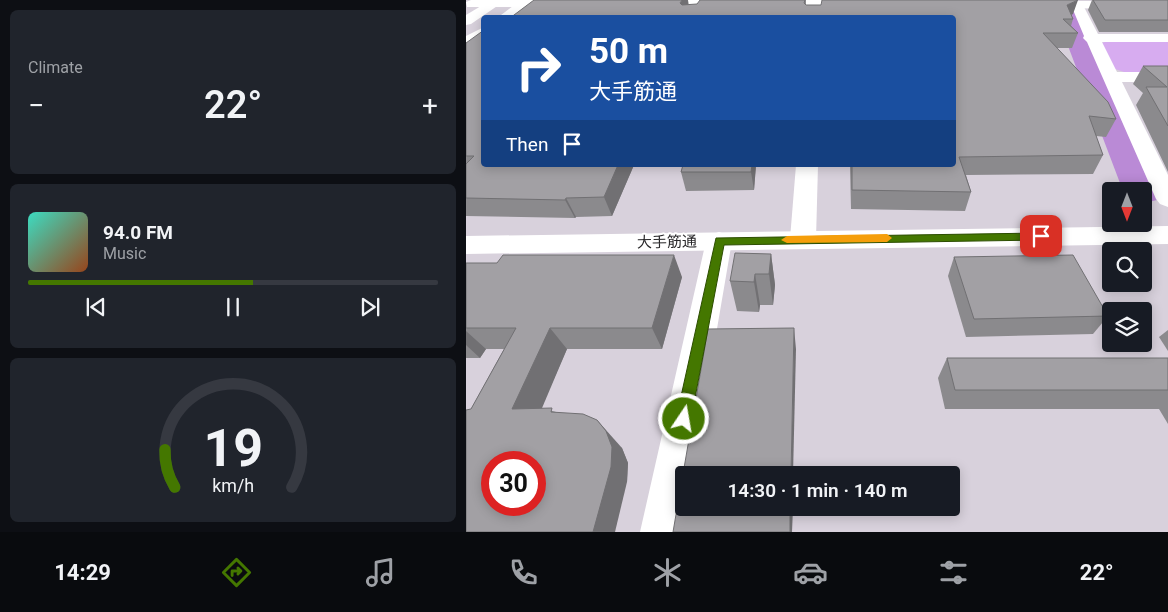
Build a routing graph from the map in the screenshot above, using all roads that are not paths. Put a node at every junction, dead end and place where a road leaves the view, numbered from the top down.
1 (487, 0) edge
2 (500, 0) edge
3 (514, 0) edge
4 (530, 1) edge
5 (700, 1) edge
6 (776, 1) edge
7 (572, 2) edge
8 (641, 2) edge
9 (814, 2) junction
10 (873, 3) edge
11 (1025, 5) edge
12 (1073, 5) junction
13 (1168, 5) edge
14 (470, 6) edge
15 (492, 15) edge
16 (508, 15) edge
17 (514, 15) edge
18 (693, 15) edge
19 (813, 15) edge
20 (466, 21) edge
21 (481, 22) edge
22 (466, 31) edge
23 (481, 33) edge
24 (1090, 38) junction
25 (1168, 38) edge
26 (481, 39) edge
27 (466, 42) edge
28 (466, 50) edge
29 (1111, 77) junction
30 (1168, 77) edge
31 (807, 167) edge
32 (1168, 199) edge
33 (803, 239) junction
34 (1165, 239) edge
35 (720, 241) junction
36 (466, 245) edge
37 (661, 532) edge

1 - 14 main road
2 - 20 main road
3 - 15 main road
4 - 7 main road
4 - 14 main road
4 - 16 main road
4 - 17 main road
5 - 6 main road
5 - 8 main road
5 - 18 main road
6 - 9 main road
9 - 10 main road
9 - 19 main road
11 - 12 main road
12 - 13 main road
12 - 24 main road
21 - 22 main road
23 - 27 main road
24 - 25 main road
24 - 29 main road
26 - 28 main road
29 - 30 main road
29 - 32 main road
31 - 33 main road
33 - 34 main road, 大手筋通
33 - 35 main road, 大手筋通
35 - 36 main road, 大手筋通
35 - 37 main road

